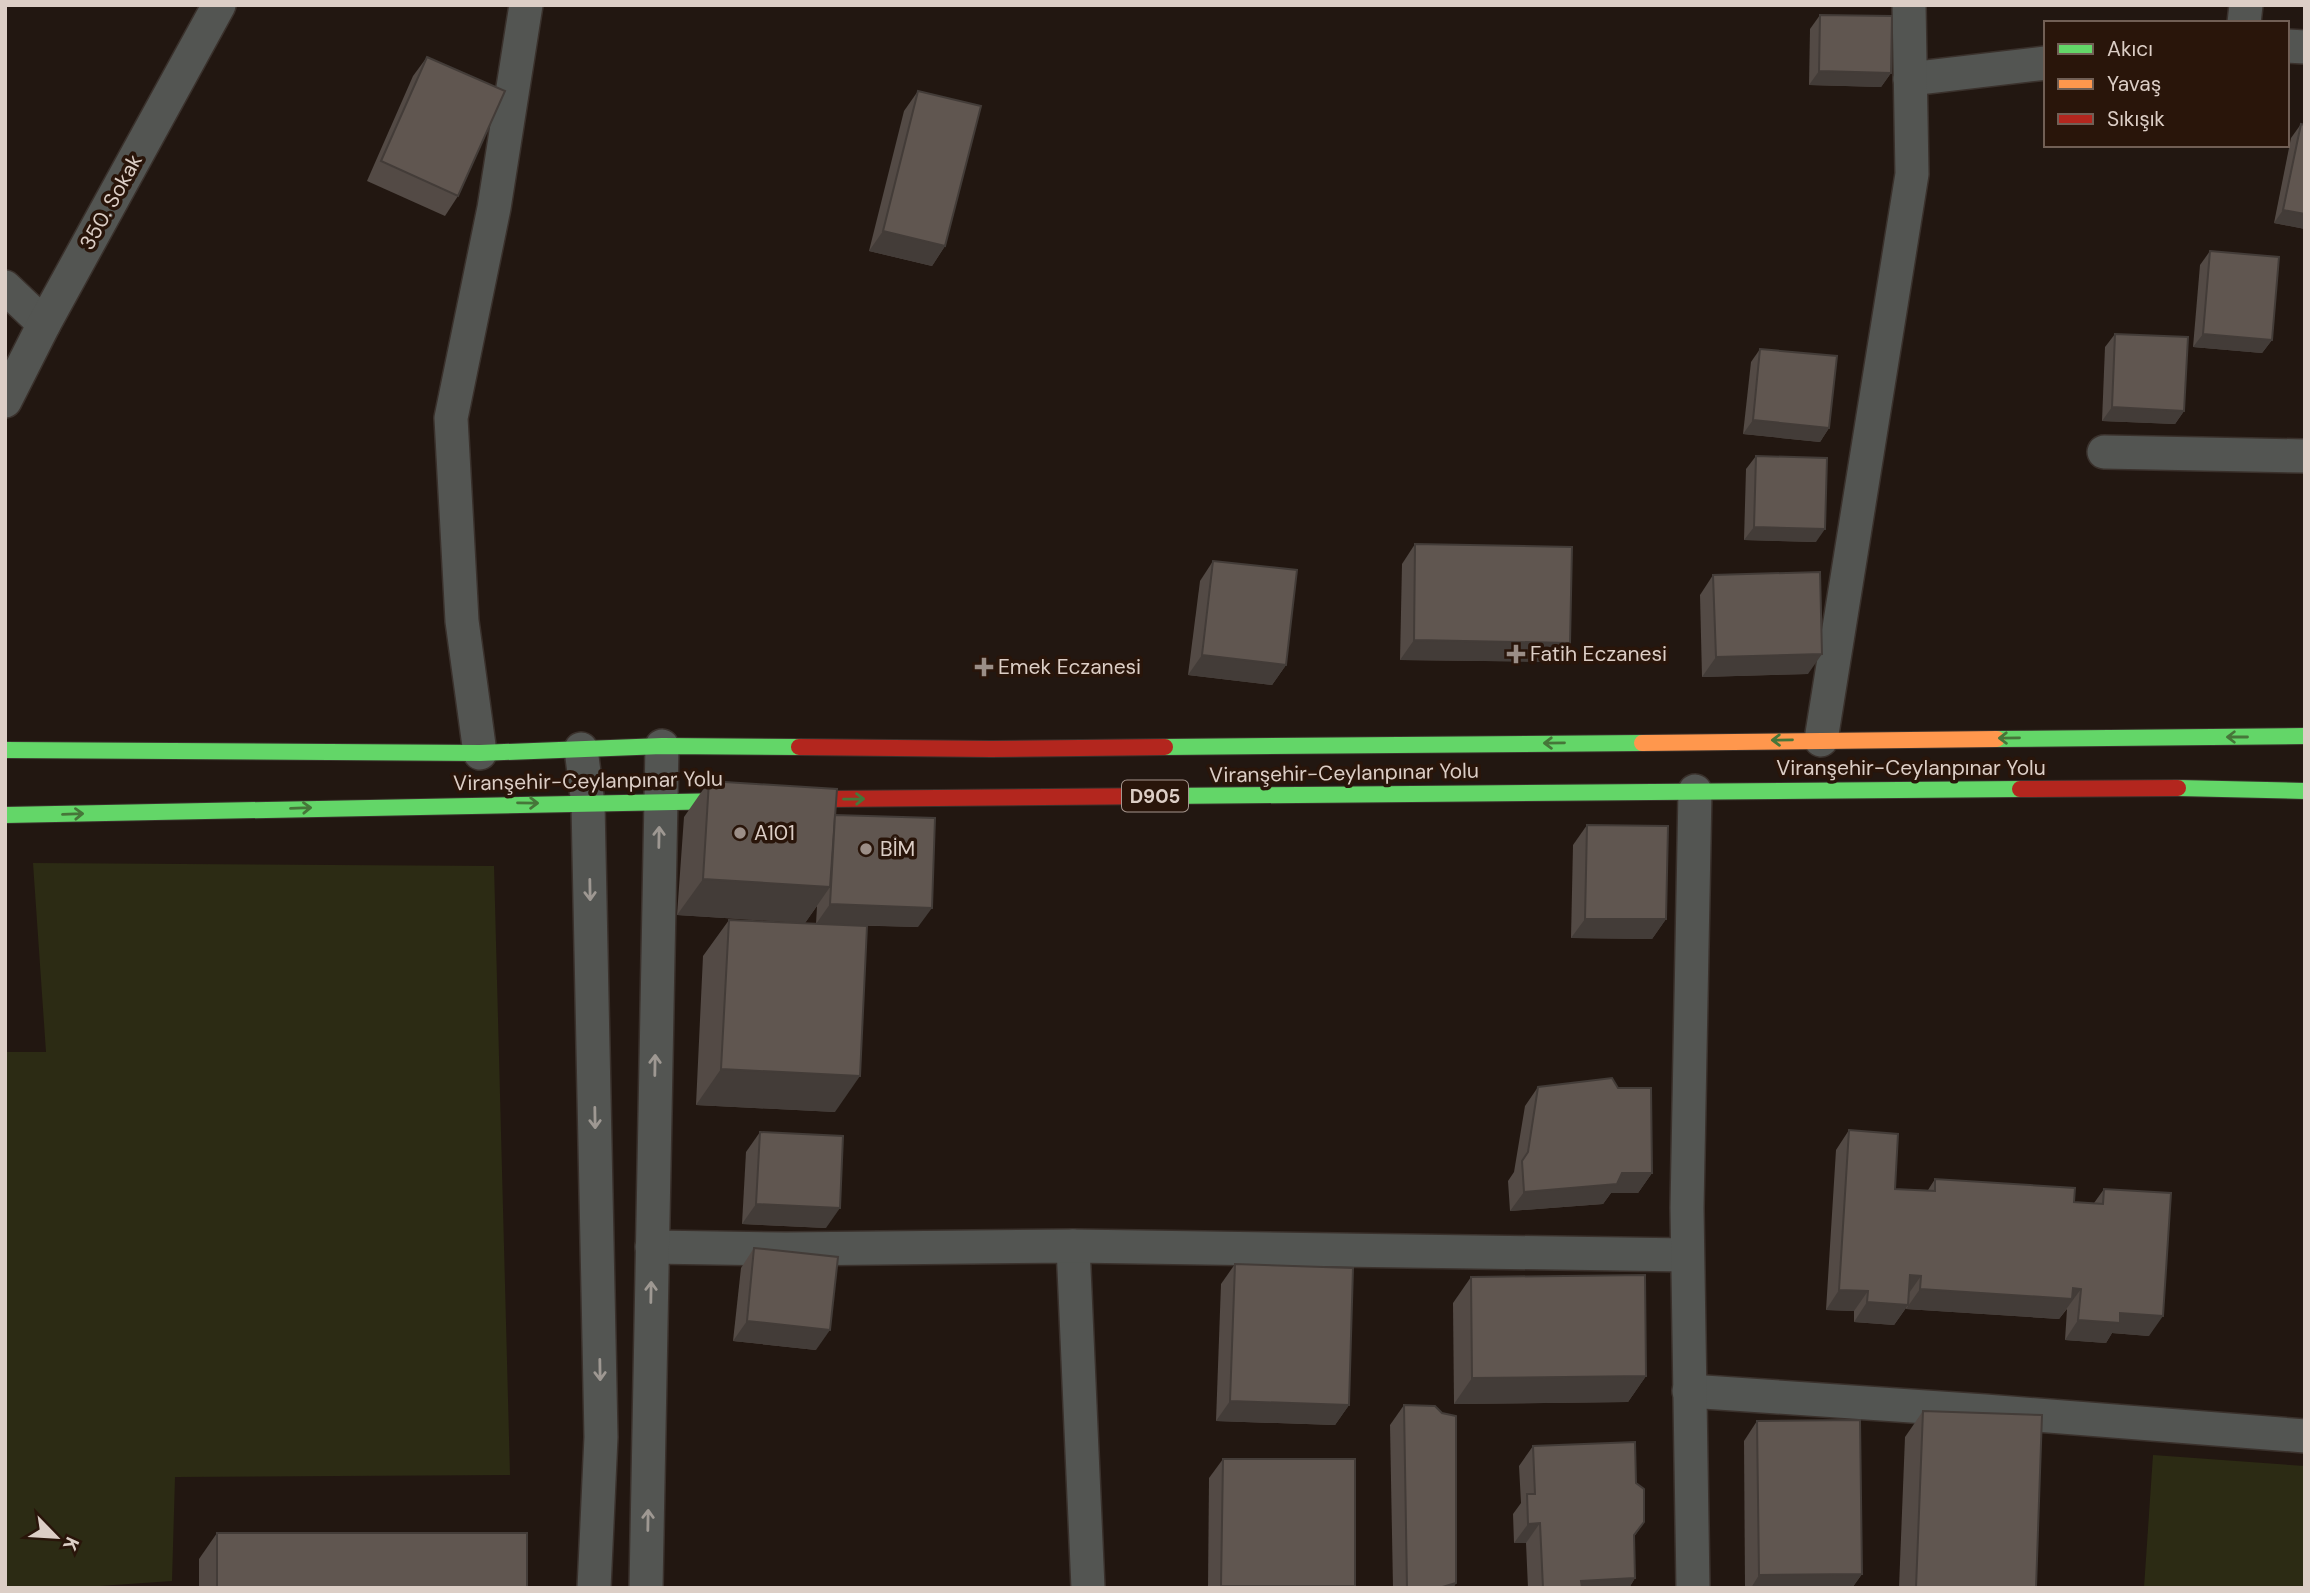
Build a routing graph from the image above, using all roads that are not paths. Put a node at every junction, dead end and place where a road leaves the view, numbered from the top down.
1 (219, 5) edge
2 (526, 5) edge
3 (1909, 5) edge
4 (2044, 64) edge
5 (1910, 79) junction
6 (5, 287) edge
7 (44, 324) junction
8 (5, 401) edge
9 (2104, 452) dead end
10 (2305, 456) edge
11 (2305, 736) edge
12 (1821, 740) junction
13 (662, 746) junction
14 (581, 749) junction
15 (5, 750) edge
16 (481, 753) junction
17 (2305, 790) edge
18 (1695, 791) junction
19 (659, 801) junction
20 (588, 804) junction
21 (5, 816) edge
22 (1073, 1246) junction
23 (652, 1247) junction
24 (1687, 1255) junction
25 (1689, 1391) junction
26 (2305, 1436) edge
27 (594, 1588) edge
28 (646, 1588) edge
29 (1088, 1588) edge
30 (1693, 1588) edge

1 - 7 street, 350. Sokak
2 - 16 street
3 - 5 street
4 - 5 street
5 - 12 street
6 - 7 street
7 - 8 street, 350. Sokak
9 - 10 street
11 -> 12 main road, Viranşehir-Ceylanpınar Yolu
12 -> 13 main road, Viranşehir-Ceylanpınar Yolu
13 - 14 main road, Viranşehir-Ceylanpınar Yolu
13 - 19 street
14 - 16 main road, Viranşehir-Ceylanpınar Yolu
14 - 20 street
15 - 16 main road, Viranşehir-Ceylanpınar Yolu
17 - 18 main road, Viranşehir-Ceylanpınar Yolu / D905
19 -> 18 main road, Viranşehir-Ceylanpınar Yolu / D905
18 - 24 street
19 - 20 main road, Viranşehir-Ceylanpınar Yolu / D905
23 -> 19 street
21 -> 20 main road, Viranşehir-Ceylanpınar Yolu / D905
20 -> 27 street
22 - 23 street
22 - 24 street
22 - 29 street
28 -> 23 street
24 - 25 street
25 - 26 street
25 - 30 street

